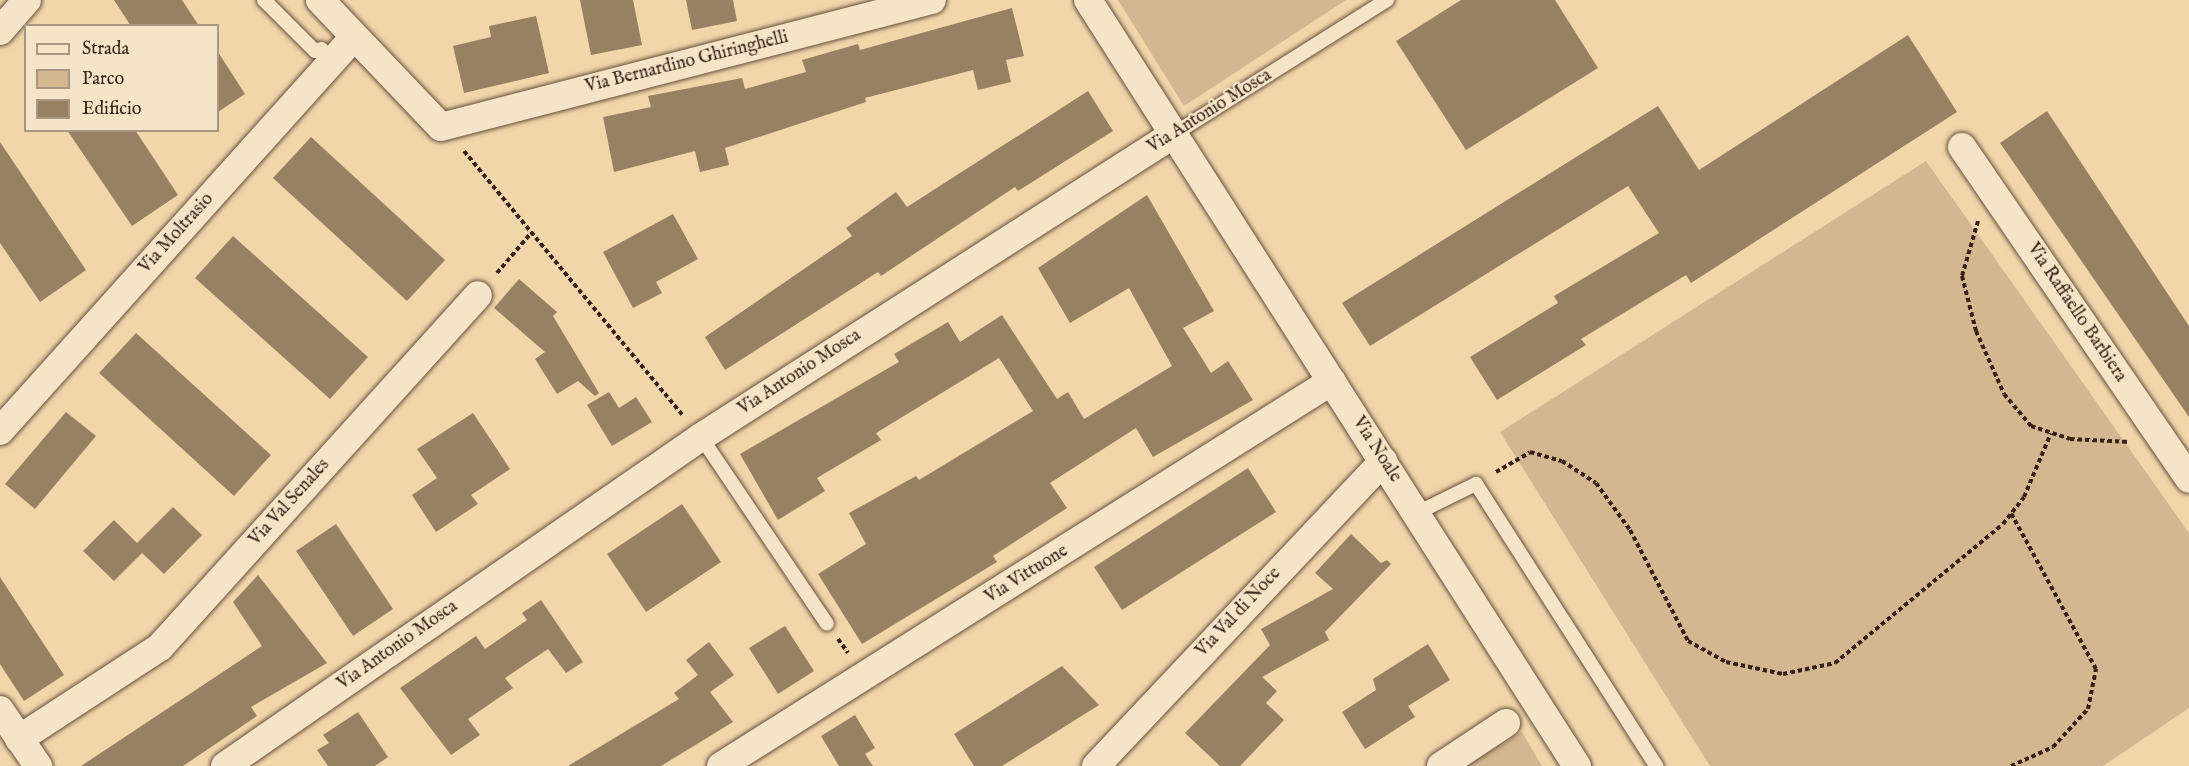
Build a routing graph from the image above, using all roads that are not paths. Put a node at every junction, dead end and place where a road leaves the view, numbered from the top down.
1 (27, 0) edge
2 (264, 0) edge
3 (320, 0) edge
4 (932, 0) edge
5 (1088, 0) edge
6 (1387, 0) edge
7 (0, 31) edge
8 (354, 37) junction
9 (322, 49) dead end
10 (1174, 134) junction
11 (1962, 147) dead end
12 (478, 295) road end
13 (1332, 381) junction
14 (0, 431) edge
15 (701, 437) junction
16 (1383, 461) junction
17 (2189, 478) edge
18 (1417, 513) junction
19 (827, 624) dead end
20 (0, 710) edge
21 (1506, 723) dead end
22 (19, 739) junction
23 (38, 766) edge
24 (225, 766) edge
25 (721, 766) edge
26 (1096, 766) edge
27 (1441, 766) edge
28 (1577, 766) edge
29 (1656, 766) edge

1 - 7 street
2 - 9 lane
3 - 8 street
4 - 8 street, Via Bernardino Ghiringhelli
5 - 10 street, Via Noale
6 - 10 lane, Via Antonio Mosca
8 - 14 street, Via Moltrasio
10 - 13 street, Via Noale
10 - 15 street, Via Antonio Mosca
11 - 17 street, Via Raffaello Barbiera
12 - 22 street, Via Val Senales
13 - 16 street, Via Noale
13 - 25 street, Via Vittuone
15 - 19 lane
15 - 24 street, Via Antonio Mosca
16 - 18 street, Via Noale
16 - 26 street, Via Val di Noce
18 - 28 street, Via Noale
18 - 29 lane
20 - 22 street
21 - 27 street
22 - 23 street

